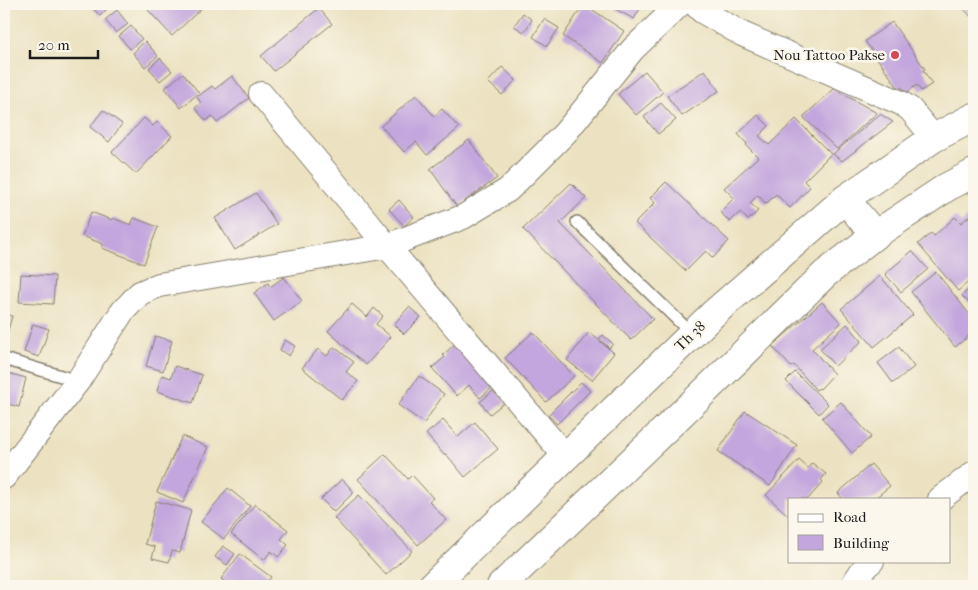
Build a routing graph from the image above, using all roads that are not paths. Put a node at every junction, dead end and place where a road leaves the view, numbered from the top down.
1 (680, 4) edge
2 (695, 4) edge
3 (261, 94) dead end
4 (974, 117) edge
5 (934, 138) junction
6 (974, 173) edge
7 (845, 199) junction
8 (577, 222) dead end
9 (875, 235) junction
10 (387, 246) junction
11 (692, 334) junction
12 (4, 359) edge
13 (78, 381) junction
14 (565, 456) junction
15 (974, 473) edge
16 (4, 477) edge
17 (941, 498) edge
18 (871, 562) edge
19 (432, 586) edge
20 (501, 586) edge
21 (852, 586) edge

1 - 10 street
2 - 5 street
3 - 10 street
4 - 5 street, Th 38
5 - 7 street, Th 38
6 - 9 street
7 - 9 street
7 - 11 street, Th 38
8 - 11 lane
9 - 20 street
10 - 13 street
10 - 14 street
11 - 14 street, Th 38
12 - 13 lane
13 - 16 street
14 - 19 street, Th 38
15 - 17 street
18 - 21 street

